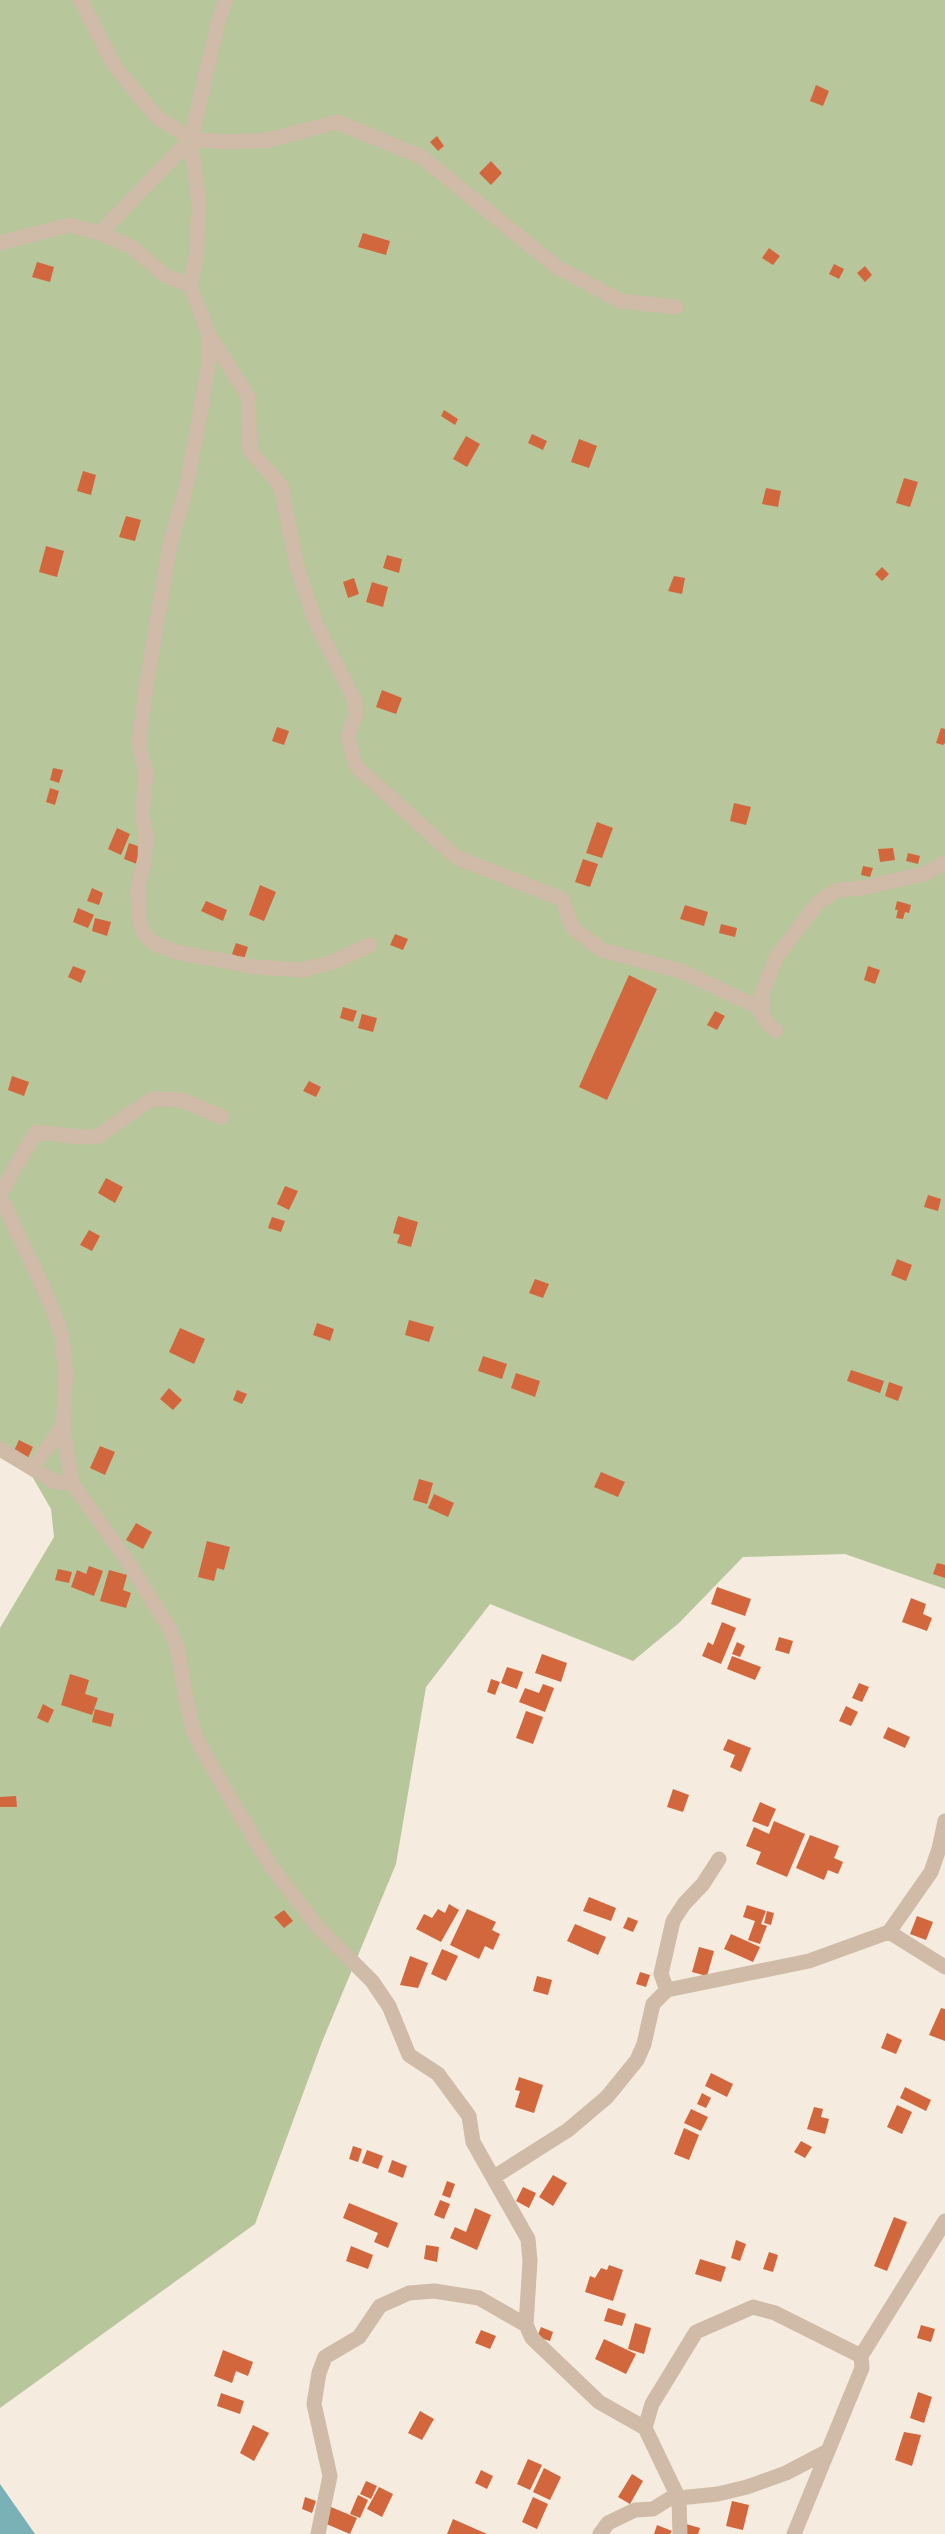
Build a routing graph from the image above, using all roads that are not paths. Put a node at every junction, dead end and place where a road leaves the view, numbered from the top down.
1 (81, 0) edge
2 (226, 0) edge
3 (191, 139) junction
4 (100, 233) junction
5 (0, 243) edge
6 (190, 285) junction
7 (676, 306) dead end
8 (209, 334) junction
9 (945, 863) edge
10 (370, 945) dead end
11 (762, 1010) junction
12 (776, 1030) dead end
13 (222, 1117) dead end
14 (0, 1195) edge
15 (63, 1427) junction
16 (0, 1449) edge
17 (32, 1468) junction
18 (72, 1483) junction
19 (945, 1821) edge
20 (719, 1858) dead end
21 (889, 1932) junction
22 (945, 1967) edge
23 (667, 1990) junction
24 (494, 2177) junction
25 (945, 2221) edge
26 (526, 2325) junction
27 (861, 2356) junction
28 (645, 2428) junction
29 (828, 2451) junction
30 (679, 2499) junction
31 (318, 2534) edge
32 (600, 2534) edge
33 (680, 2534) edge
34 (794, 2534) edge

1 - 3 street
2 - 3 street
3 - 4 street
3 - 6 street
3 - 7 street
4 - 5 street
4 - 6 street
6 - 8 street
8 - 10 street
8 - 11 street
9 - 11 street
11 - 12 street
13 - 14 street
14 - 15 street
15 - 17 street
15 - 18 street
16 - 17 street
17 - 18 street
18 - 24 street
19 - 21 street
20 - 23 street
21 - 22 street
21 - 23 street
23 - 24 street
24 - 26 street
25 - 27 street
26 - 28 street
26 - 31 street
27 - 28 street
27 - 29 street
28 - 30 street
29 - 30 street
29 - 34 street
30 - 32 street
30 - 33 street

